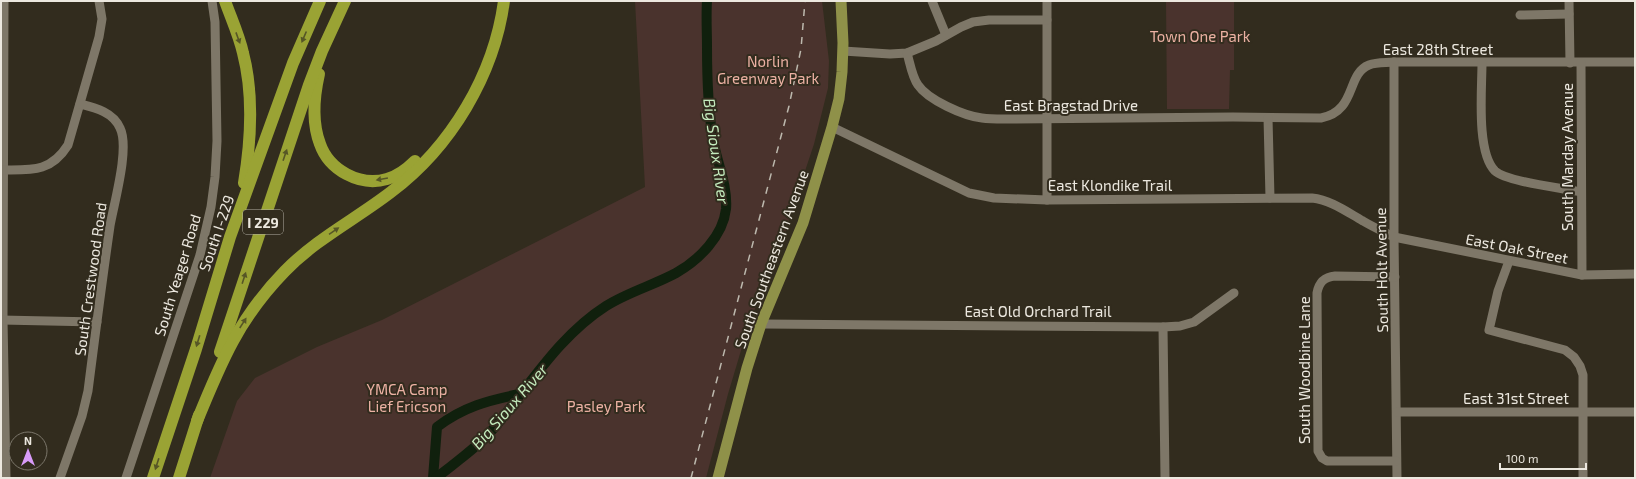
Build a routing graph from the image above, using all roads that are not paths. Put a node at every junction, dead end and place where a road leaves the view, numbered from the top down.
1 (4, 1) edge
2 (99, 1) edge
3 (212, 1) edge
4 (225, 1) edge
5 (320, 1) edge
6 (345, 1) edge
7 (497, 1) edge
8 (504, 1) edge
9 (841, 1) edge
10 (932, 1) edge
11 (1047, 1) edge
12 (1569, 1) edge
13 (1569, 14) junction
14 (1520, 15) dead end
15 (1047, 20) junction
16 (334, 25) junction
17 (946, 35) junction
18 (843, 51) junction
19 (907, 53) junction
20 (1394, 62) junction
21 (1635, 62) edge
22 (1482, 63) junction
23 (1570, 63) junction
24 (1580, 63) junction
25 (80, 104) junction
26 (1268, 118) junction
27 (1047, 119) junction
28 (832, 127) junction
29 (4, 170) junction
30 (1581, 192) junction
31 (1270, 198) junction
32 (1047, 200) junction
33 (230, 237) junction
34 (1394, 237) junction
35 (1508, 261) junction
36 (1635, 274) edge
37 (1582, 275) junction
38 (1395, 277) junction
39 (1234, 293) dead end
40 (2, 318) edge
41 (97, 322) junction
42 (761, 324) junction
43 (1163, 327) junction
44 (1397, 412) junction
45 (1583, 412) junction
46 (1635, 412) edge
47 (197, 421) junction
48 (1396, 461) junction
49 (6, 478) edge
50 (60, 478) edge
51 (126, 478) edge
52 (153, 478) edge
53 (179, 478) edge
54 (718, 478) edge
55 (1166, 478) edge
56 (1397, 478) edge
57 (1583, 478) edge

1 - 29 street
2 - 25 street
3 - 51 street, South Yeager Road
4 -> 33 highway
5 -> 33 highway, South I-229 / I 229
6 - 16 highway, I 229
7 -> 16 highway
47 -> 8 highway
9 - 18 main road, South Southeastern Avenue
10 - 17 street
11 - 15 street
12 - 13 street, South Marday Avenue
13 - 14 street
13 - 23 street, South Marday Avenue
15 - 17 street
15 - 27 street
47 -> 16 highway, I 229
17 - 19 street
18 - 19 street
18 - 28 main road, South Southeastern Avenue
19 - 27 street, East Bragstad Drive
20 - 22 street, East 28th Street
20 - 26 street, East 28th Street
20 - 34 street, South Holt Avenue
21 - 24 street, East 28th Street
22 - 23 street, East 28th Street
22 - 30 street
23 - 24 street, East 28th Street
24 - 30 street, South Marday Avenue
25 - 29 street
25 - 41 street, South Crestwood Road
26 - 27 street, East Bragstad Drive
26 - 31 street
27 - 32 street
28 - 32 street, East Klondike Trail
28 - 42 main road, South Southeastern Avenue
29 - 40 street
30 - 37 street, South Marday Avenue
31 - 32 street, East Klondike Trail
31 - 34 street, East Klondike Trail
33 -> 52 highway, South I-229 / I 229
34 - 35 street, East Oak Street
34 - 38 street, South Holt Avenue
35 - 37 street, East Oak Street
35 - 45 street
36 - 37 street, East Oak Street
38 - 44 street, South Holt Avenue
38 - 48 street, South Woodbine Lane
39 - 43 street, East Old Orchard Trail
40 - 41 street
40 - 49 street
41 - 50 street, South Crestwood Road
42 - 43 street, East Old Orchard Trail
42 - 54 main road, South Southeastern Avenue
43 - 55 street
44 - 45 street, East 31st Street
44 - 48 street, South Holt Avenue
45 - 46 street, East 31st Street
45 - 57 street
47 - 53 highway, I 229
48 - 56 street, South Holt Avenue

